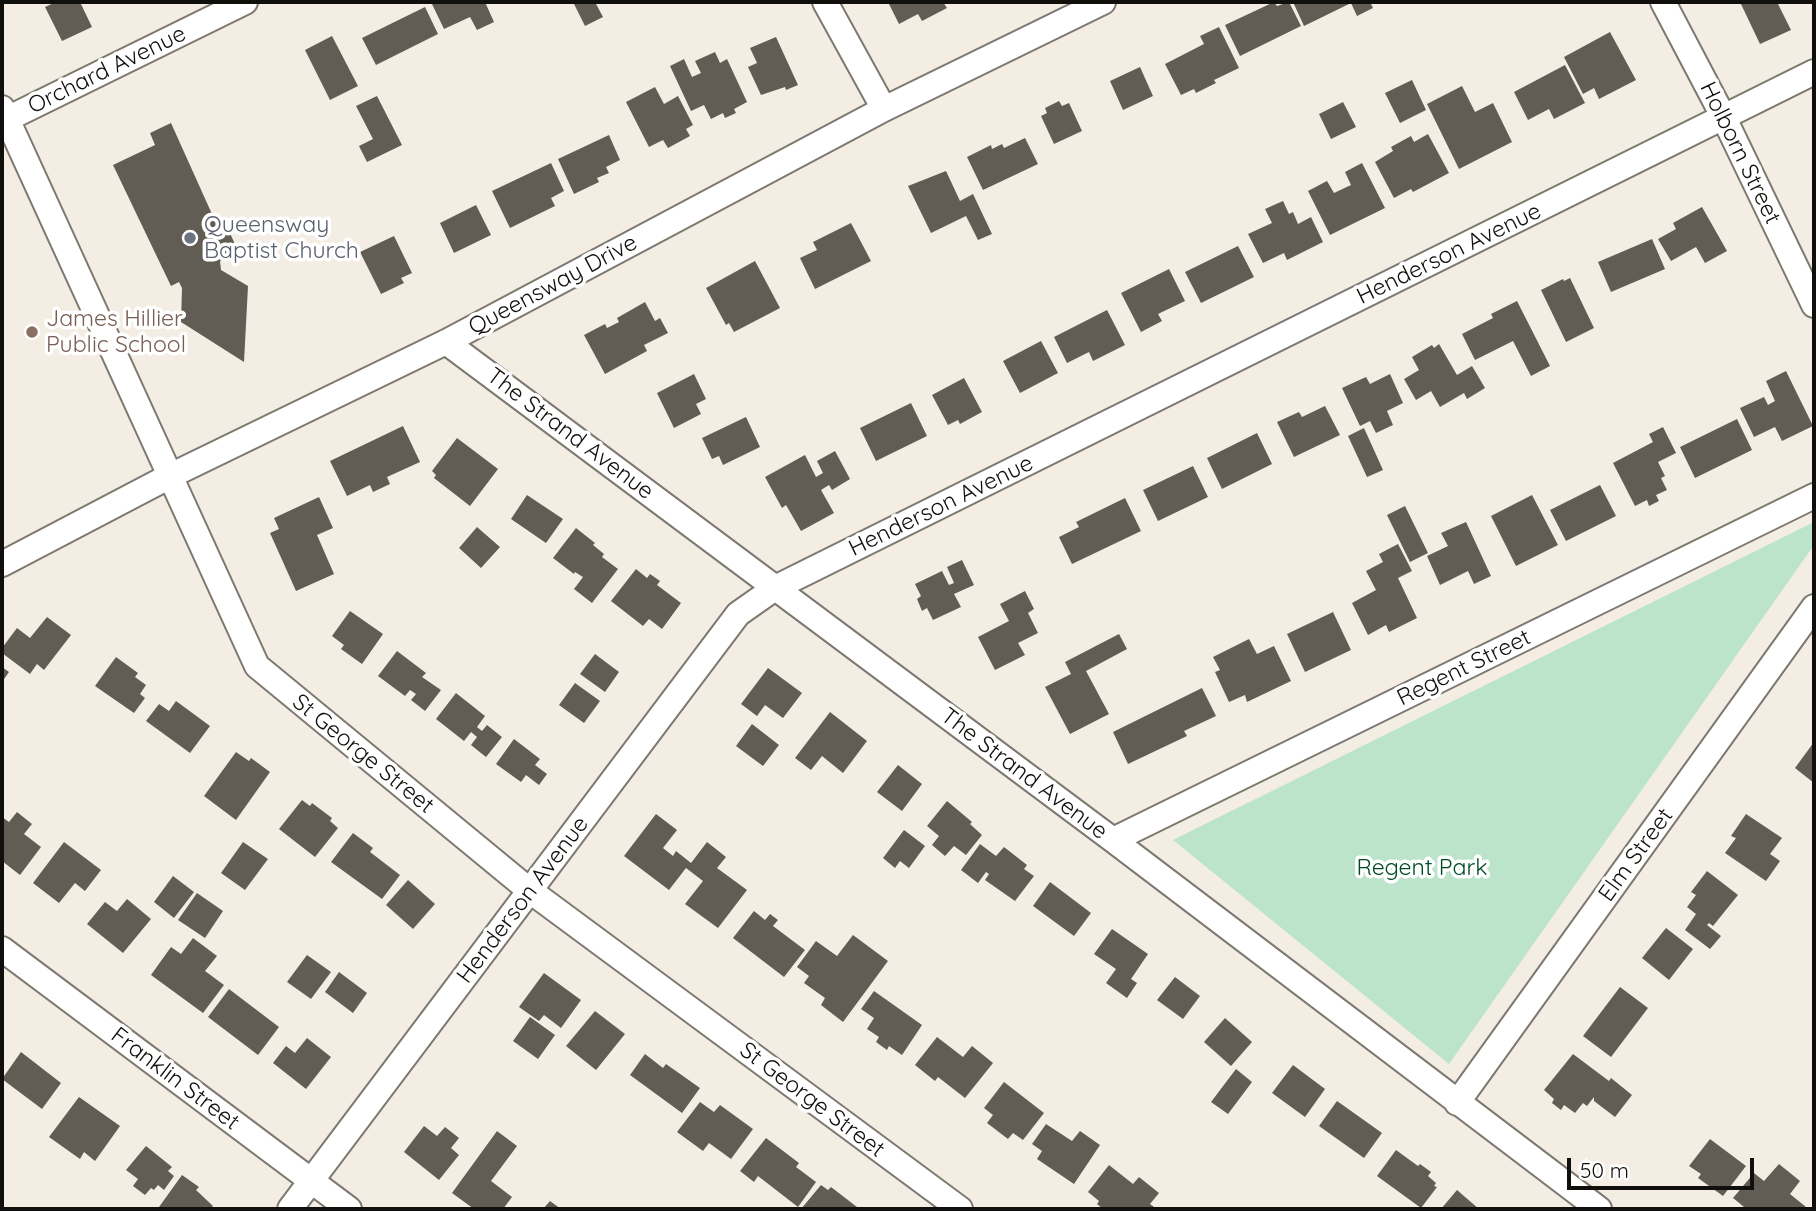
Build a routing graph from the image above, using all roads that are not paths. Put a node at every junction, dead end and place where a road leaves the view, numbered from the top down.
1 (245, 2) edge
2 (825, 2) edge
3 (1103, 2) edge
4 (1663, 2) edge
5 (1814, 72) edge
6 (884, 109) junction
7 (5, 114) edge
8 (1724, 118) junction
9 (1814, 305) edge
10 (446, 342) junction
11 (170, 476) junction
12 (1814, 496) edge
13 (2, 564) edge
14 (775, 588) junction
15 (1814, 607) edge
16 (1113, 840) junction
17 (529, 890) junction
18 (2, 949) edge
19 (1457, 1103) junction
20 (310, 1181) junction
21 (1592, 1207) edge
22 (290, 1209) edge
23 (348, 1209) edge
24 (960, 1209) edge

1 - 7 street, Orchard Avenue
2 - 6 street
3 - 6 street, Queensway Drive
4 - 8 street, Holborn Street
5 - 8 street, Henderson Avenue
6 - 10 street, Queensway Drive
7 - 11 street, St George Street
8 - 9 street, Holborn Street
8 - 14 street, Henderson Avenue
10 - 11 street, Queensway Drive
10 - 14 street, The Strand Avenue
11 - 13 street, Queensway Drive
11 - 17 street, St George Street
12 - 16 street, Regent Street
14 - 16 street, The Strand Avenue
14 - 17 street, Henderson Avenue
15 - 19 street, Elm Street
16 - 19 street, The Strand Avenue
17 - 20 street, Henderson Avenue
17 - 24 street, St George Street
18 - 20 street, Franklin Street
19 - 21 street, The Strand Avenue
20 - 22 street, Henderson Avenue
20 - 23 street, Franklin Street

